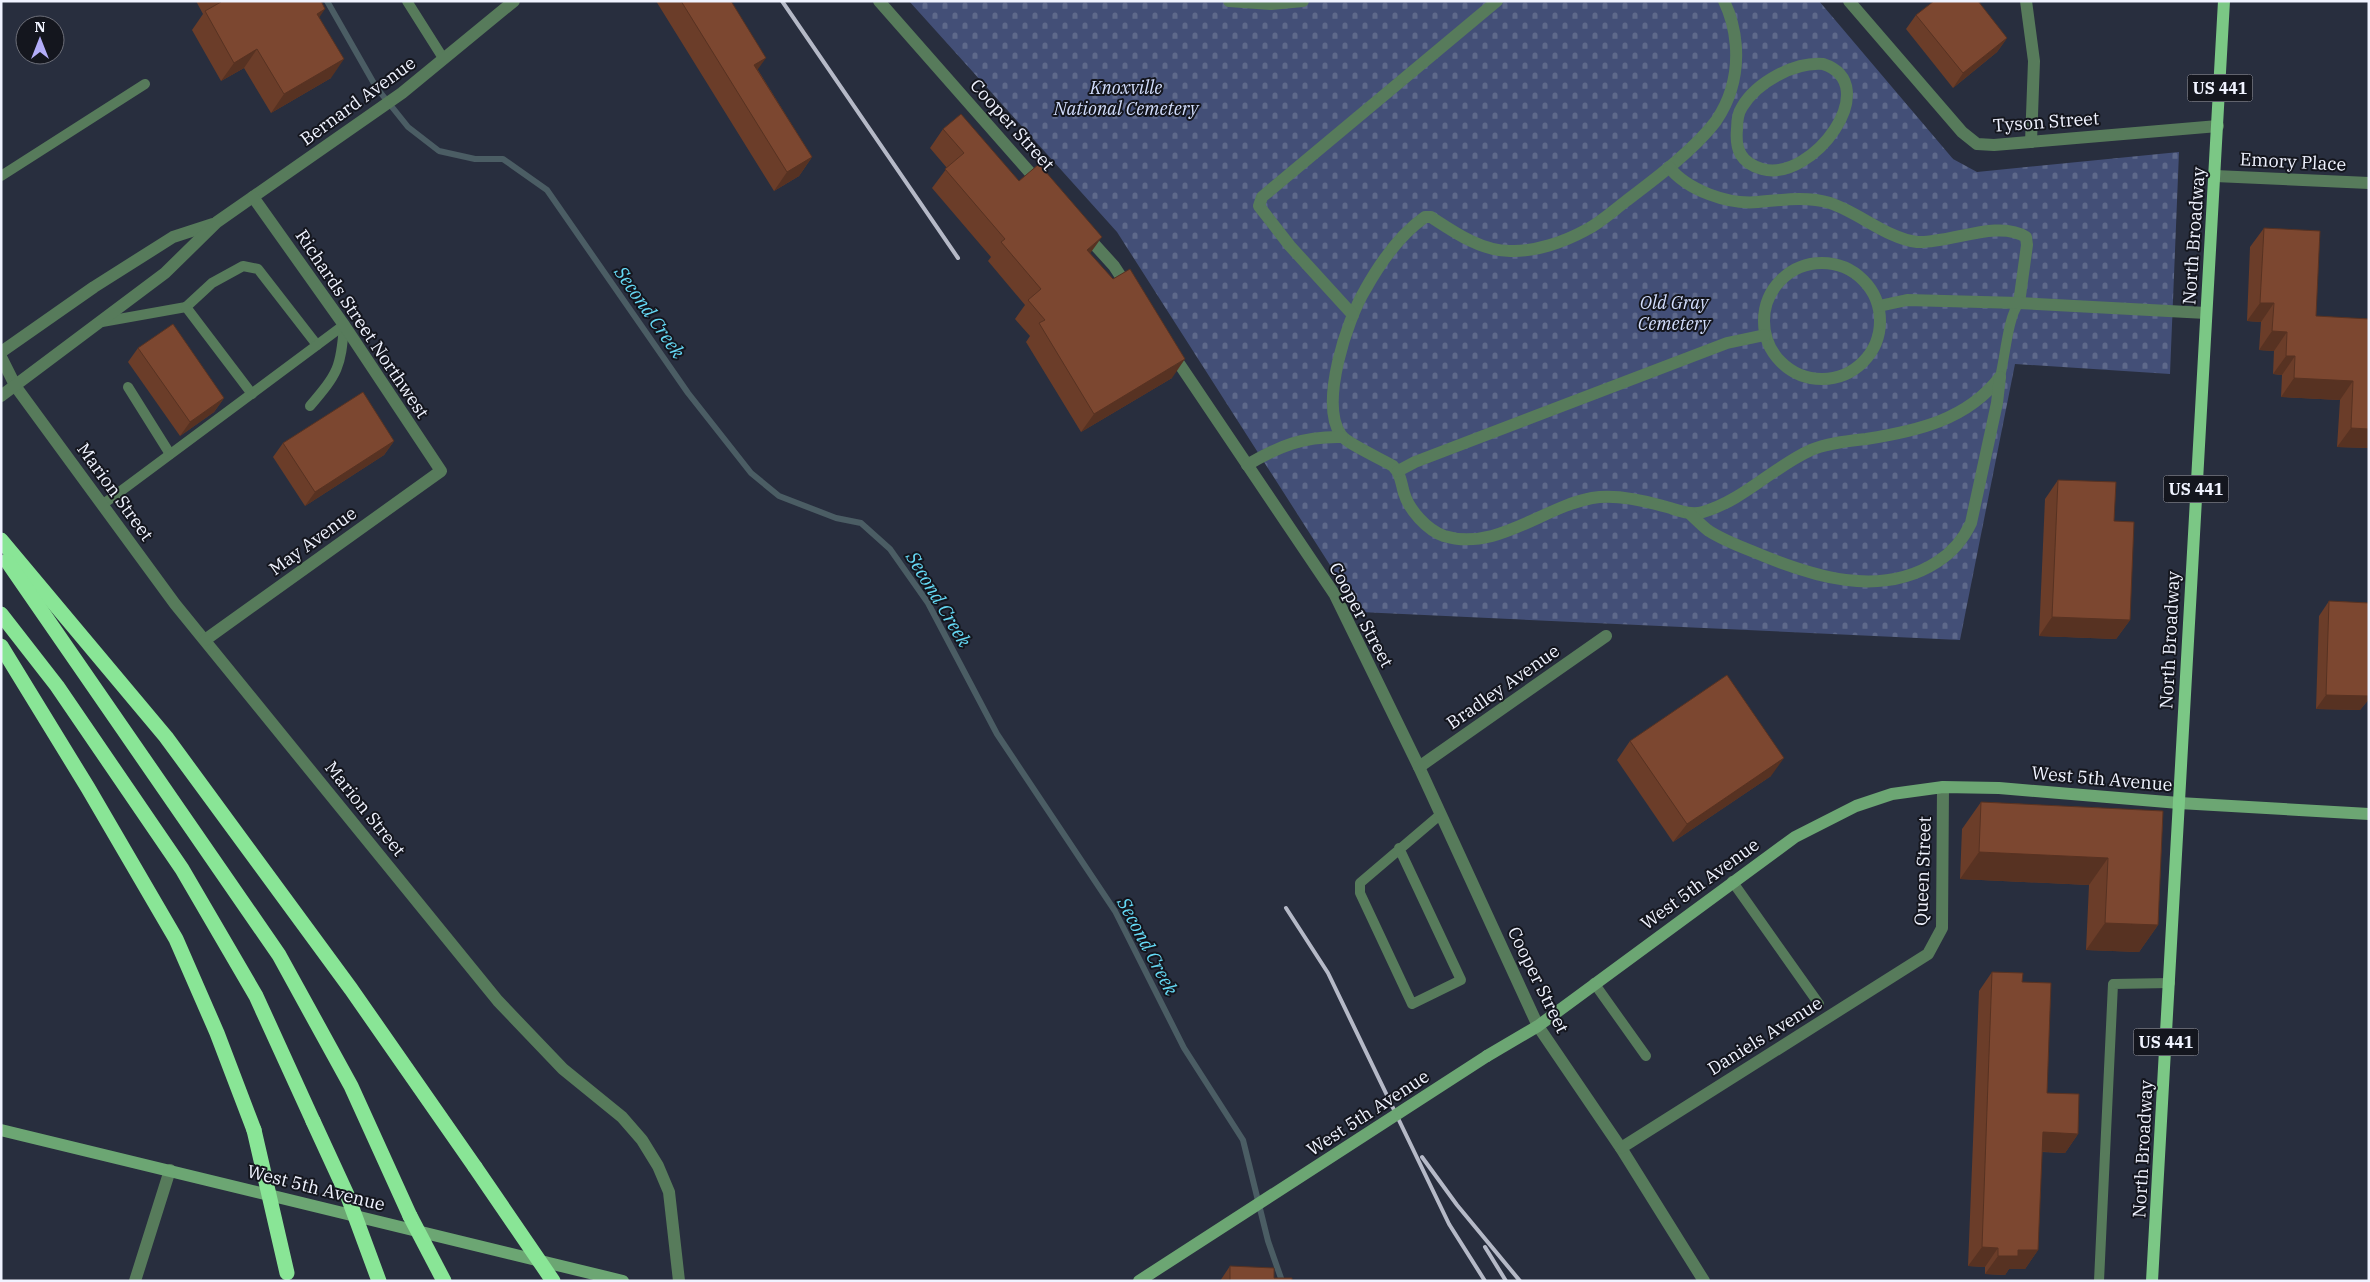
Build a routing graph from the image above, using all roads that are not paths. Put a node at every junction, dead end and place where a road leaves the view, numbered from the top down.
1 (407, 1) edge
2 (514, 1) edge
3 (878, 1) edge
4 (1229, 1) edge
5 (1303, 1) edge
6 (1497, 1) edge
7 (1724, 1) edge
8 (1849, 1) edge
9 (2026, 1) edge
10 (2224, 1) edge
11 (443, 58) junction
12 (145, 84) dead end
13 (1726, 101) junction
14 (1741, 108) junction
15 (2218, 126) junction
16 (2031, 142) junction
17 (1669, 167) junction
18 (1, 176) edge
19 (2215, 176) junction
20 (2369, 183) edge
21 (1048, 193) edge
22 (254, 197) junction
23 (217, 222) junction
24 (1074, 222) edge
25 (1136, 299) edge
26 (2019, 303) junction
27 (1879, 306) junction
28 (186, 307) junction
29 (2206, 313) junction
30 (1353, 315) junction
31 (101, 322) junction
32 (344, 326) junction
33 (1765, 335) junction
34 (1164, 341) edge
35 (317, 345) junction
36 (1, 352) edge
37 (1, 357) edge
38 (2000, 378) junction
39 (16, 387) junction
40 (128, 387) dead end
41 (252, 394) junction
42 (1, 396) edge
43 (310, 406) dead end
44 (1342, 437) junction
45 (170, 454) junction
46 (1247, 465) junction
47 (441, 470) joint
48 (1398, 471) junction
49 (102, 504) junction
50 (1689, 513) junction
51 (1, 540) edge
52 (1, 552) edge
53 (1, 614) edge
54 (1606, 636) dead end
55 (205, 640) junction
56 (1, 646) edge
57 (1419, 766) junction
58 (1943, 787) junction
59 (2180, 803) junction
60 (1441, 814) junction
61 (2369, 814) edge
62 (1399, 848) junction
63 (1732, 881) junction
64 (1928, 954) joint
65 (1594, 983) junction
66 (2170, 983) junction
67 (1819, 1004) dead end
68 (1538, 1026) junction
69 (1646, 1056) dead end
70 (1, 1130) edge
71 (1621, 1148) junction
72 (170, 1170) junction
73 (410, 1216) junction
74 (288, 1277) edge
75 (135, 1281) edge
76 (379, 1281) edge
77 (433, 1281) edge
78 (444, 1281) edge
79 (553, 1281) edge
80 (623, 1281) edge
81 (679, 1281) edge
82 (1139, 1281) edge
83 (1704, 1281) edge
84 (2099, 1281) edge
85 (2152, 1281) edge

1 - 11 lane
2 - 11 street, Bernard Avenue
3 - 21 street, Cooper Street
4 - 5 street
6 - 30 street
7 - 13 street
8 - 16 street, Tyson Street
9 - 16 street
10 - 15 main road, North Broadway / US 441
11 - 22 street, Bernard Avenue
12 - 18 lane
13 - 14 street
13 - 17 street
14 - 14 street
15 - 16 street, Tyson Street
15 - 19 main road, North Broadway / US 441
17 - 26 street
17 - 30 street
19 - 20 street, Emory Place
19 - 29 main road, North Broadway / US 441
22 - 23 street, Bernard Avenue
22 - 32 street, Richards Street Northwest
23 - 31 street, Bernard Avenue
23 - 36 street, Bernard Avenue
24 - 25 street
26 - 27 street
26 - 29 street
26 - 38 lane
27 - 33 street
27 - 33 street
28 - 31 lane
28 - 35 lane
28 - 41 lane
29 - 59 main road, North Broadway / US 441
30 - 44 street
31 - 39 street, Bernard Avenue
32 - 35 lane
32 - 43 lane
32 - 47 street, Richards Street Northwest
33 - 48 street
34 - 46 street, Cooper Street
35 - 41 lane
37 - 39 street, Marion Street
38 - 50 street
38 - 50 street
39 - 42 street, Bernard Avenue
39 - 49 street, Marion Street
40 - 45 lane
41 - 45 lane
44 - 46 street
44 - 48 street
45 - 49 lane
46 - 57 street, Cooper Street
47 - 55 street, May Avenue
48 - 50 street
49 - 55 street, Marion Street
51 - 79 highway, bridge
52 - 73 highway
53 - 76 highway, bridge
54 - 57 street, Bradley Avenue
55 - 81 street, Marion Street
56 - 74 highway, bridge
57 - 60 street, Cooper Street
58 - 59 street, West 5th Avenue
58 - 63 street, West 5th Avenue
58 - 64 street, Queen Street
59 - 61 street, West 5th Avenue
59 - 66 main road, North Broadway / US 441
60 - 62 lane
60 - 68 street, Cooper Street
62 - 62 lane
63 - 65 street, West 5th Avenue
63 - 67 lane
64 - 71 street, Daniels Avenue
65 - 68 street, West 5th Avenue
65 - 69 lane
66 - 84 lane
66 - 85 main road, North Broadway / US 441
68 - 71 street, Cooper Street
68 - 82 street, West 5th Avenue, bridge
70 - 72 street, West 5th Avenue
71 - 83 street, Cooper Street
72 - 75 street
72 - 80 street, West 5th Avenue
73 - 77 highway, bridge
73 - 78 highway, bridge

